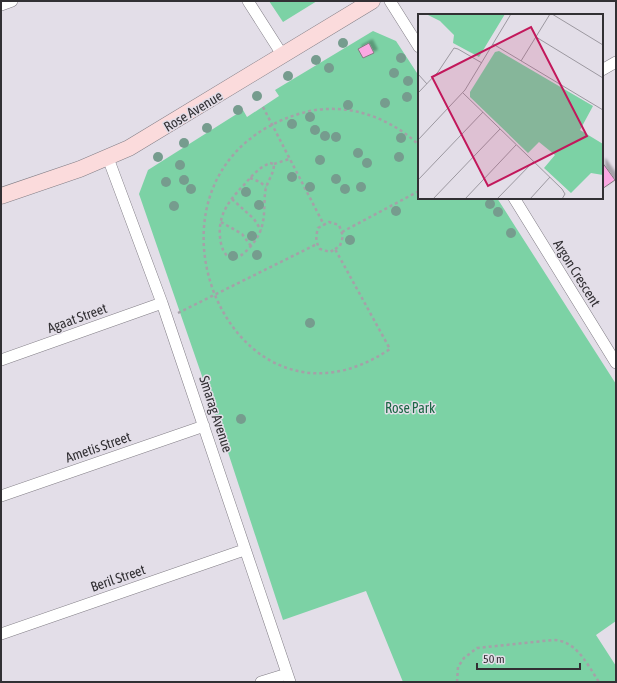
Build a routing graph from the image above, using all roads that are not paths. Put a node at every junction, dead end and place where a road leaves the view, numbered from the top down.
1 (12, 1) edge
2 (248, 1) edge
3 (372, 1) edge
4 (390, 1) edge
5 (1, 5) edge
6 (418, 45) edge
7 (283, 56) junction
8 (615, 65) edge
9 (603, 70) edge
10 (108, 158) junction
11 (1, 196) edge
12 (515, 199) edge
13 (162, 303) junction
14 (1, 360) edge
15 (616, 363) edge
16 (204, 426) junction
17 (1, 496) edge
18 (244, 550) junction
19 (1, 634) edge
20 (288, 678) edge
21 (261, 682) edge

1 - 5 street
2 - 7 street
3 - 7 street, Rose Avenue
4 - 6 street
7 - 10 street, Rose Avenue
8 - 9 street
10 - 11 street, Rose Avenue
10 - 13 street, Smarag Avenue
12 - 15 street, Argon Crescent
13 - 14 street, Agaat Street
13 - 16 street, Smarag Avenue
16 - 17 street, Ametis Street
16 - 18 street, Smarag Avenue
18 - 19 street, Beril Street
18 - 20 street, Smarag Avenue
20 - 21 street

